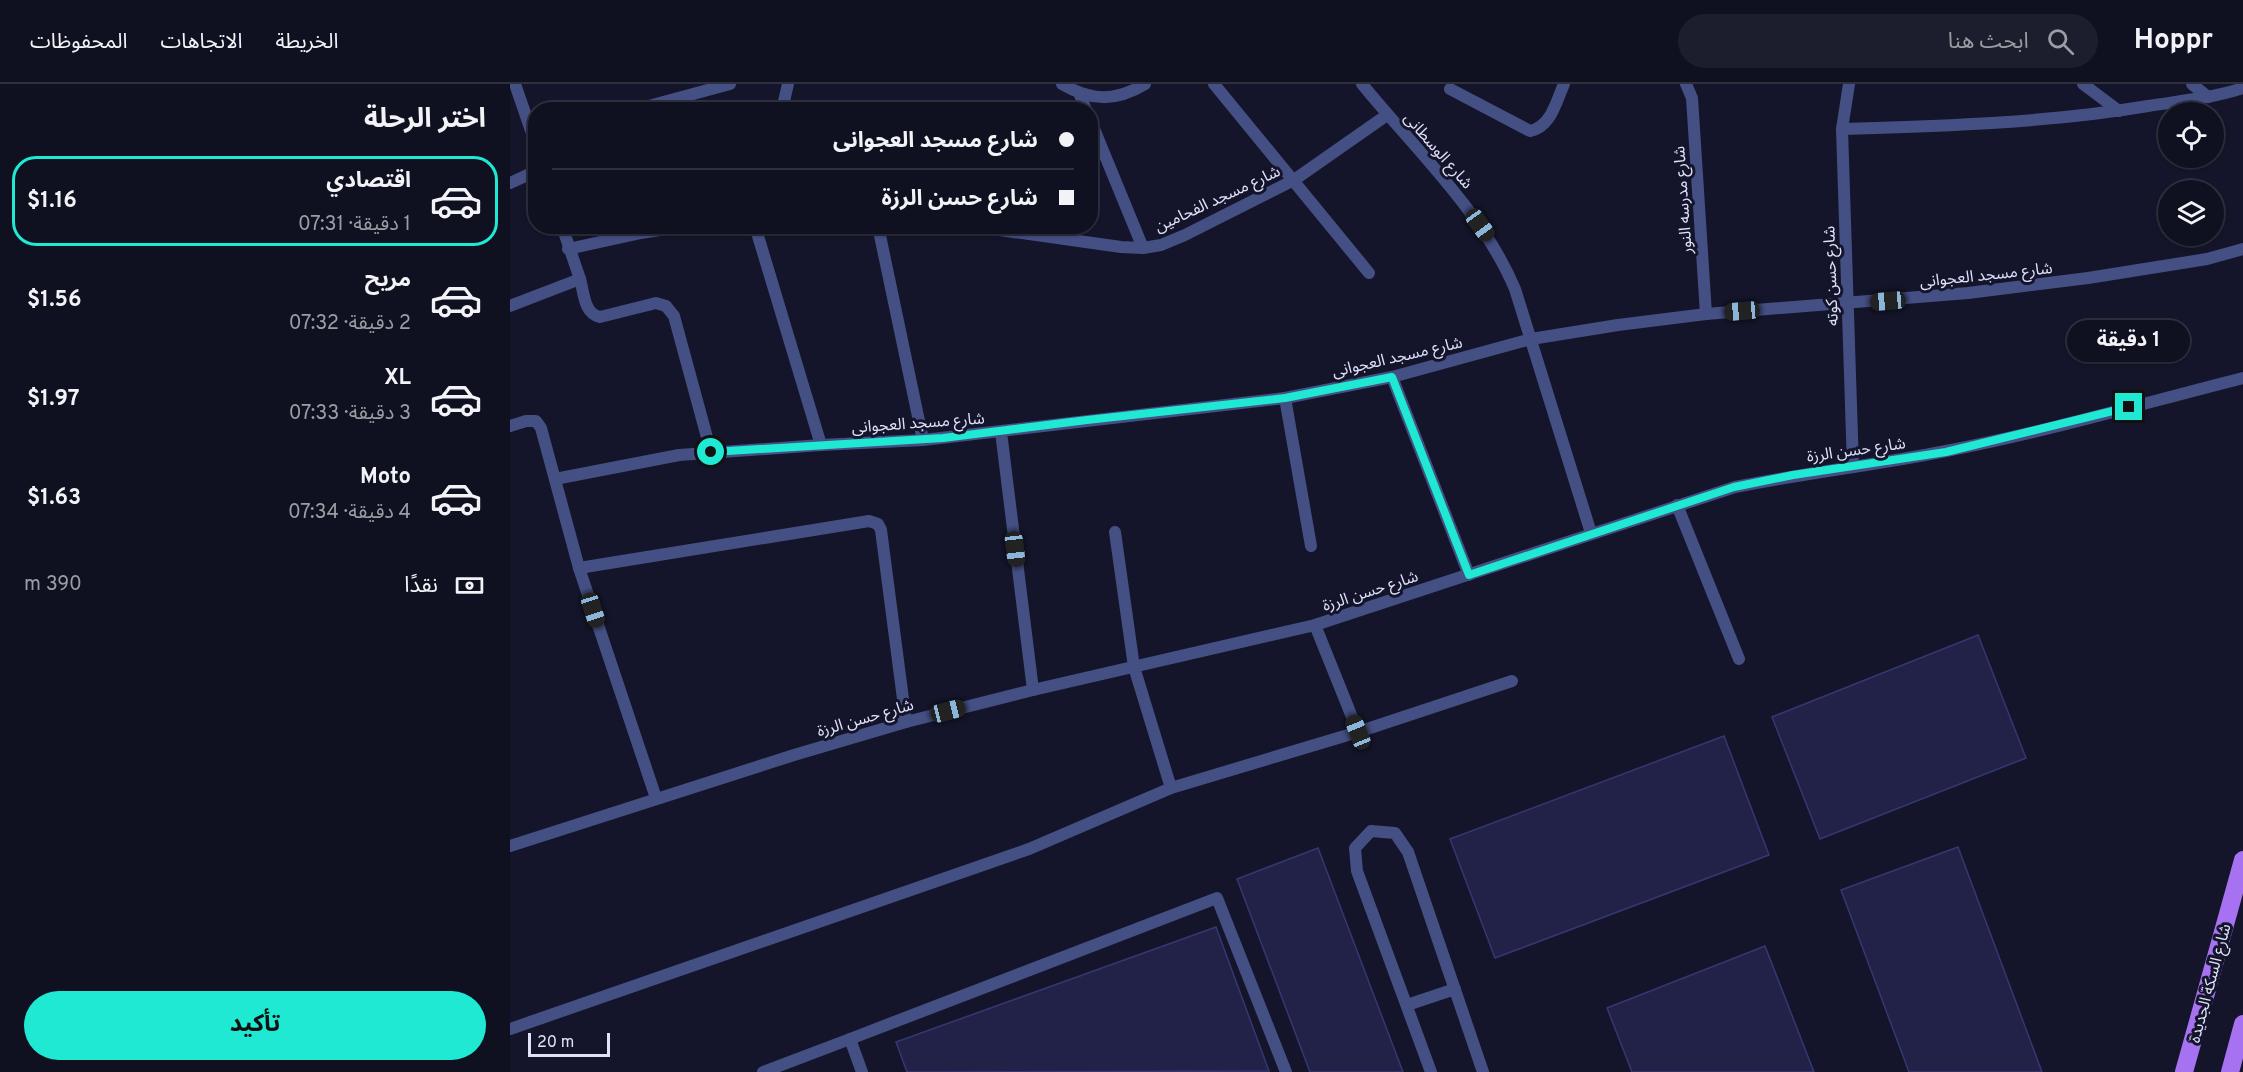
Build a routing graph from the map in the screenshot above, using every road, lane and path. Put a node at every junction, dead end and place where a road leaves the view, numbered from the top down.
1 (515, 84) edge
2 (730, 84) edge
3 (788, 84) edge
4 (1062, 84) edge
5 (1145, 84) edge
6 (1214, 84) edge
7 (1362, 84) edge
8 (1564, 84) edge
9 (1686, 84) edge
10 (1849, 84) edge
11 (2083, 84) edge
12 (2192, 84) edge
13 (2243, 88) edge
14 (1450, 89) dead end
15 (1080, 95) junction
16 (2208, 97) junction
17 (664, 102) edge
18 (784, 102) edge
19 (1083, 102) edge
20 (2119, 111) junction
21 (1387, 115) junction
22 (528, 120) edge
23 (1842, 129) junction
24 (1098, 139) edge
25 (528, 175) edge
26 (1294, 180) junction
27 (510, 183) edge
28 (564, 234) edge
29 (636, 234) edge
30 (758, 234) edge
31 (880, 234) edge
32 (1028, 234) edge
33 (1143, 248) junction
34 (568, 249) junction
35 (2243, 249) edge
36 (1369, 273) dead end
37 (580, 279) junction
38 (1847, 304) junction
39 (510, 306) edge
40 (1706, 314) junction
41 (1531, 339) junction
42 (1392, 377) junction
43 (2243, 378) edge
44 (1285, 398) junction
45 (510, 426) edge
46 (1001, 432) junction
47 (923, 440) junction
48 (821, 445) junction
49 (711, 452) junction
50 (1852, 467) junction
51 (555, 479) junction
52 (1677, 505) junction
53 (1115, 532) dead end
54 (1591, 534) junction
55 (1311, 546) dead end
56 (579, 568) junction
57 (1469, 575) junction
58 (1315, 625) junction
59 (1739, 659) dead end
60 (1134, 667) junction
61 (1512, 681) dead end
62 (1033, 690) junction
63 (906, 722) junction
64 (1358, 732) junction
65 (1170, 788) junction
66 (656, 798) junction
67 (510, 846) edge
68 (2243, 860) edge
69 (1455, 989) junction
70 (1407, 1005) junction
71 (2243, 1024) edge
72 (510, 1029) edge
73 (850, 1039) junction
74 (2235, 1063) edge
75 (763, 1072) edge
76 (862, 1072) edge
77 (1286, 1072) edge
78 (1431, 1072) edge
79 (1483, 1072) edge
80 (2184, 1072) edge

1 - 22 street
2 - 17 street
3 - 18 street
4 - 15 street
5 - 15 street
6 - 26 street
7 - 21 street, شارع الوسطانى
8 - 14 street
9 - 40 street, شارع مدرسه النور
10 - 23 street, شارع حسن كوته
11 - 20 street
12 - 16 street
13 - 16 street
15 - 19 street
16 - 20 street
20 - 23 street
21 - 26 street, شارع مسجد الفحامين
21 - 41 street, شارع الوسطانى
23 - 38 street, شارع حسن كوته
24 - 33 street
25 - 27 street
26 - 33 street, شارع مسجد الفحامين
26 - 36 street
28 - 34 street
29 - 34 street
30 - 48 street
31 - 47 street
32 - 33 street, شارع مسجد الفحامين
34 - 37 street
35 - 38 street, شارع مسجد العجوانى
37 - 39 street
37 - 49 street
38 - 40 street, شارع مسجد العجوانى
38 - 50 street, شارع حسن كوته
40 - 41 street, شارع مسجد العجوانى
41 - 42 street, شارع مسجد العجوانى
41 - 54 street, شارع الوسطانى
42 - 44 street, شارع مسجد العجوانى
42 - 57 street
43 - 50 street, شارع حسن الرزة
44 - 46 street, شارع مسجد العجوانى
44 - 55 street
45 - 51 street
46 - 47 street, شارع مسجد العجوانى
46 - 62 street
47 - 48 street, شارع مسجد العجوانى
48 - 49 street, شارع مسجد العجوانى
49 - 51 street, شارع مسجد العجوانى
50 - 52 street, شارع حسن الرزة
51 - 56 street
52 - 54 street, شارع حسن الرزة
52 - 59 street
53 - 60 street
54 - 57 street, شارع حسن الرزة
56 - 63 street
56 - 66 street
57 - 58 street, شارع حسن الرزة
58 - 60 street, شارع حسن الرزة
58 - 64 street
60 - 62 street, شارع حسن الرزة
60 - 65 street
61 - 64 street
62 - 63 street, شارع حسن الرزة
63 - 66 street, شارع حسن الرزة
64 - 65 street
65 - 72 street
66 - 67 street, شارع حسن الرزة
68 - 80 main road, شارع السكة الجديدة
69 - 70 street
69 - 70 street
69 - 79 street
70 - 78 street
71 - 74 main road
73 - 75 street
73 - 76 street
73 - 77 street

